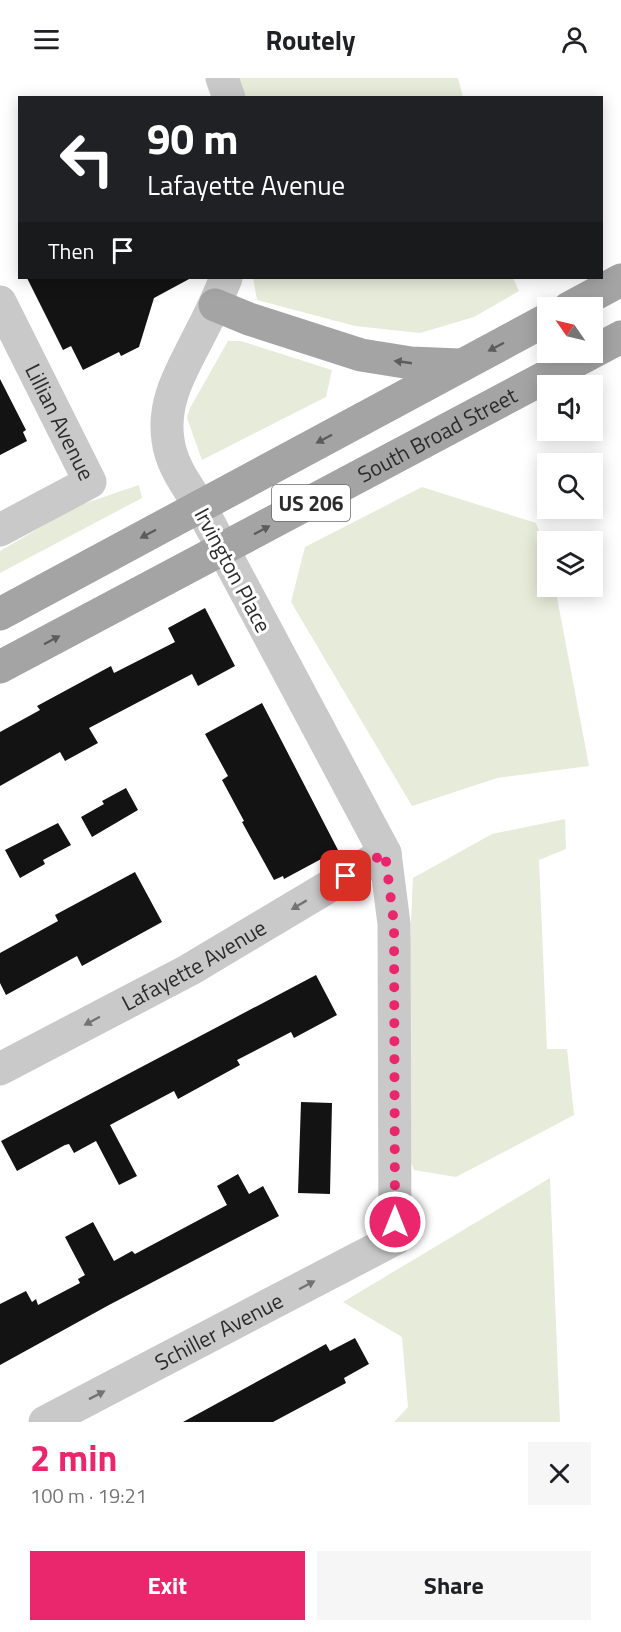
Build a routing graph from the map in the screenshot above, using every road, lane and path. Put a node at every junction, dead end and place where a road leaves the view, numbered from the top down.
1 (222, 78) edge
2 (228, 96) edge
3 (621, 280) edge
4 (220, 291) edge
5 (589, 297) edge
6 (0, 302) edge
7 (537, 325) edge
8 (621, 338) edge
9 (461, 365) junction
10 (200, 507) junction
11 (0, 530) edge
12 (222, 551) junction
13 (0, 614) edge
14 (0, 667) edge
15 (385, 853) junction
16 (0, 1070) edge
17 (45, 1422) edge

1 - 2 street
3 - 5 main road
9 -> 4 main road
4 - 10 street, Irvington Place
6 - 11 street, Lillian Avenue
7 -> 9 main road, US 206
12 -> 8 main road, South Broad Street / US 206
9 -> 10 main road, US 206
10 - 12 street, Irvington Place
10 -> 13 main road, US 206
14 -> 12 main road, South Broad Street / US 206
12 - 15 street, Irvington Place
15 -> 16 street, Lafayette Avenue
17 -> 15 street, Schiller Avenue

